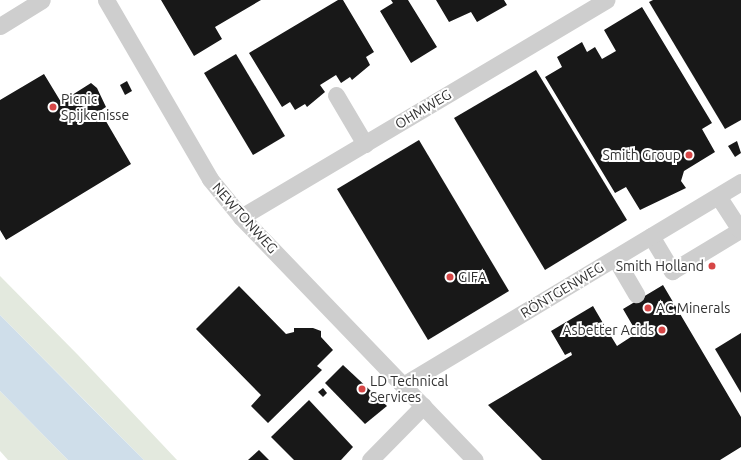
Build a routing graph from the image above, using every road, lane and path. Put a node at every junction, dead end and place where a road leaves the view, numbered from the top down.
1 (42, 0) edge
2 (106, 0) edge
3 (606, 0) edge
4 (0, 26) edge
5 (336, 95) dead end
6 (365, 144) junction
7 (741, 182) edge
8 (718, 196) junction
9 (241, 217) junction
10 (651, 236) junction
11 (615, 258) junction
12 (636, 294) dead end
13 (403, 386) junction
14 (424, 406) junction
15 (370, 460) edge
16 (475, 460) edge

1 - 4 street
2 - 9 street, NEWTONWEG
3 - 6 street, OHMWEG
5 - 6 street
6 - 9 street, OHMWEG
7 - 8 street, RÖNTGENWEG
8 - 10 street, RÖNTGENWEG
8 - 10 street
9 - 13 street, NEWTONWEG
10 - 11 street, RÖNTGENWEG
11 - 12 street
11 - 13 street, RÖNTGENWEG
13 - 14 street, NEWTONWEG
14 - 15 street
14 - 16 street, NEWTONWEG

